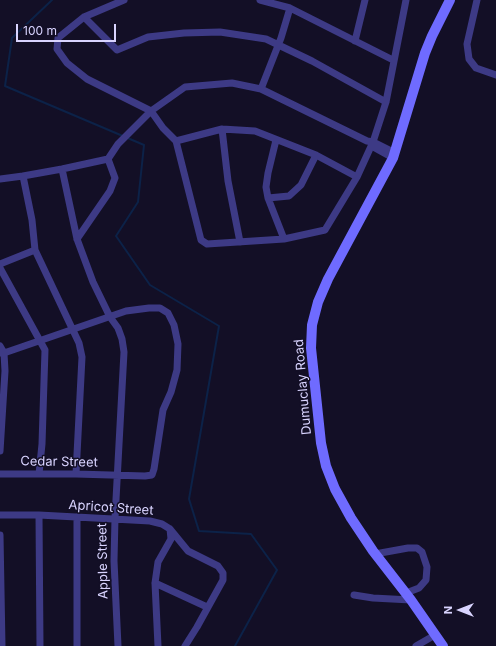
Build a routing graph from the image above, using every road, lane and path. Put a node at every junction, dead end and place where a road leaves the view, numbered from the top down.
1 (124, 0) edge
2 (260, 0) edge
3 (365, 0) edge
4 (406, 0) edge
5 (450, 0) edge
6 (477, 0) edge
7 (290, 8) junction
8 (84, 17) junction
9 (355, 41) junction
10 (278, 44) junction
11 (393, 60) junction
12 (496, 75) edge
13 (261, 89) junction
14 (386, 102) junction
15 (151, 110) junction
16 (222, 129) junction
17 (276, 140) junction
18 (176, 141) junction
19 (371, 143) junction
20 (316, 155) junction
21 (394, 155) junction
22 (108, 158) junction
23 (62, 169) junction
24 (23, 176) junction
25 (357, 177) junction
26 (0, 179) edge
27 (268, 198) junction
28 (284, 238) junction
29 (77, 239) junction
30 (240, 242) junction
31 (35, 250) junction
32 (0, 264) edge
33 (0, 268) edge
34 (110, 317) junction
35 (72, 329) junction
36 (40, 340) junction
37 (0, 346) edge
38 (2, 353) edge
39 (2, 398) edge
40 (1, 437) edge
41 (0, 451) edge
42 (0, 474) edge
43 (39, 474) junction
44 (76, 474) junction
45 (117, 475) junction
46 (0, 515) edge
47 (39, 515) junction
48 (77, 517) junction
49 (115, 518) junction
50 (170, 529) junction
51 (0, 535) edge
52 (376, 554) junction
53 (155, 583) junction
54 (354, 595) dead end
55 (409, 597) junction
56 (207, 607) junction
57 (435, 635) junction
58 (2, 646) edge
59 (40, 646) edge
60 (77, 646) edge
61 (118, 646) edge
62 (158, 646) edge
63 (185, 646) edge
64 (416, 646) edge
65 (443, 646) edge

1 - 8 street
2 - 7 street
3 - 9 street
4 - 11 street
5 - 21 street, Dumuclay Road
6 - 12 street
7 - 9 street
7 - 10 street
8 - 10 street
8 - 15 street
9 - 11 street
10 - 13 street
10 - 14 street
11 - 14 street
13 - 15 street
13 - 19 street
14 - 19 street
15 - 18 street
15 - 22 street
16 - 17 street
16 - 18 street
16 - 30 street
17 - 20 street
17 - 27 street
18 - 30 street
19 - 21 street
19 - 25 street
20 - 25 street
20 - 27 street
21 - 52 street, Dumuclay Road
22 - 23 street
22 - 29 street
23 - 24 street
23 - 29 street, Apple Street
24 - 26 street
24 - 31 street
25 - 28 street
27 - 28 street
28 - 30 street
29 - 34 street, Apple Street
31 - 32 street
31 - 35 street
33 - 36 street
34 - 35 street
34 - 45 street, Apple Street
34 - 45 street, Cedar Street
35 - 36 street
35 - 44 street
36 - 38 street
36 - 43 street
37 - 38 street
38 - 39 street
39 - 40 street
40 - 41 street
42 - 43 street, Cedar Street
43 - 44 street, Cedar Street
44 - 45 street, Cedar Street
45 - 49 street, Apple Street
46 - 47 street, Apricot Street
47 - 48 street, Apricot Street
47 - 59 street
48 - 49 street, Apricot Street
48 - 60 street
49 - 50 street, Apricot Street
49 - 61 street, Apple Street
50 - 53 street
50 - 56 street
51 - 58 street
52 - 55 street, Dumuclay Road
52 - 55 street
53 - 56 street
53 - 62 street
54 - 55 street
55 - 57 street, Dumuclay Road
56 - 63 street
57 - 64 street
57 - 65 street, Dumuclay Road

